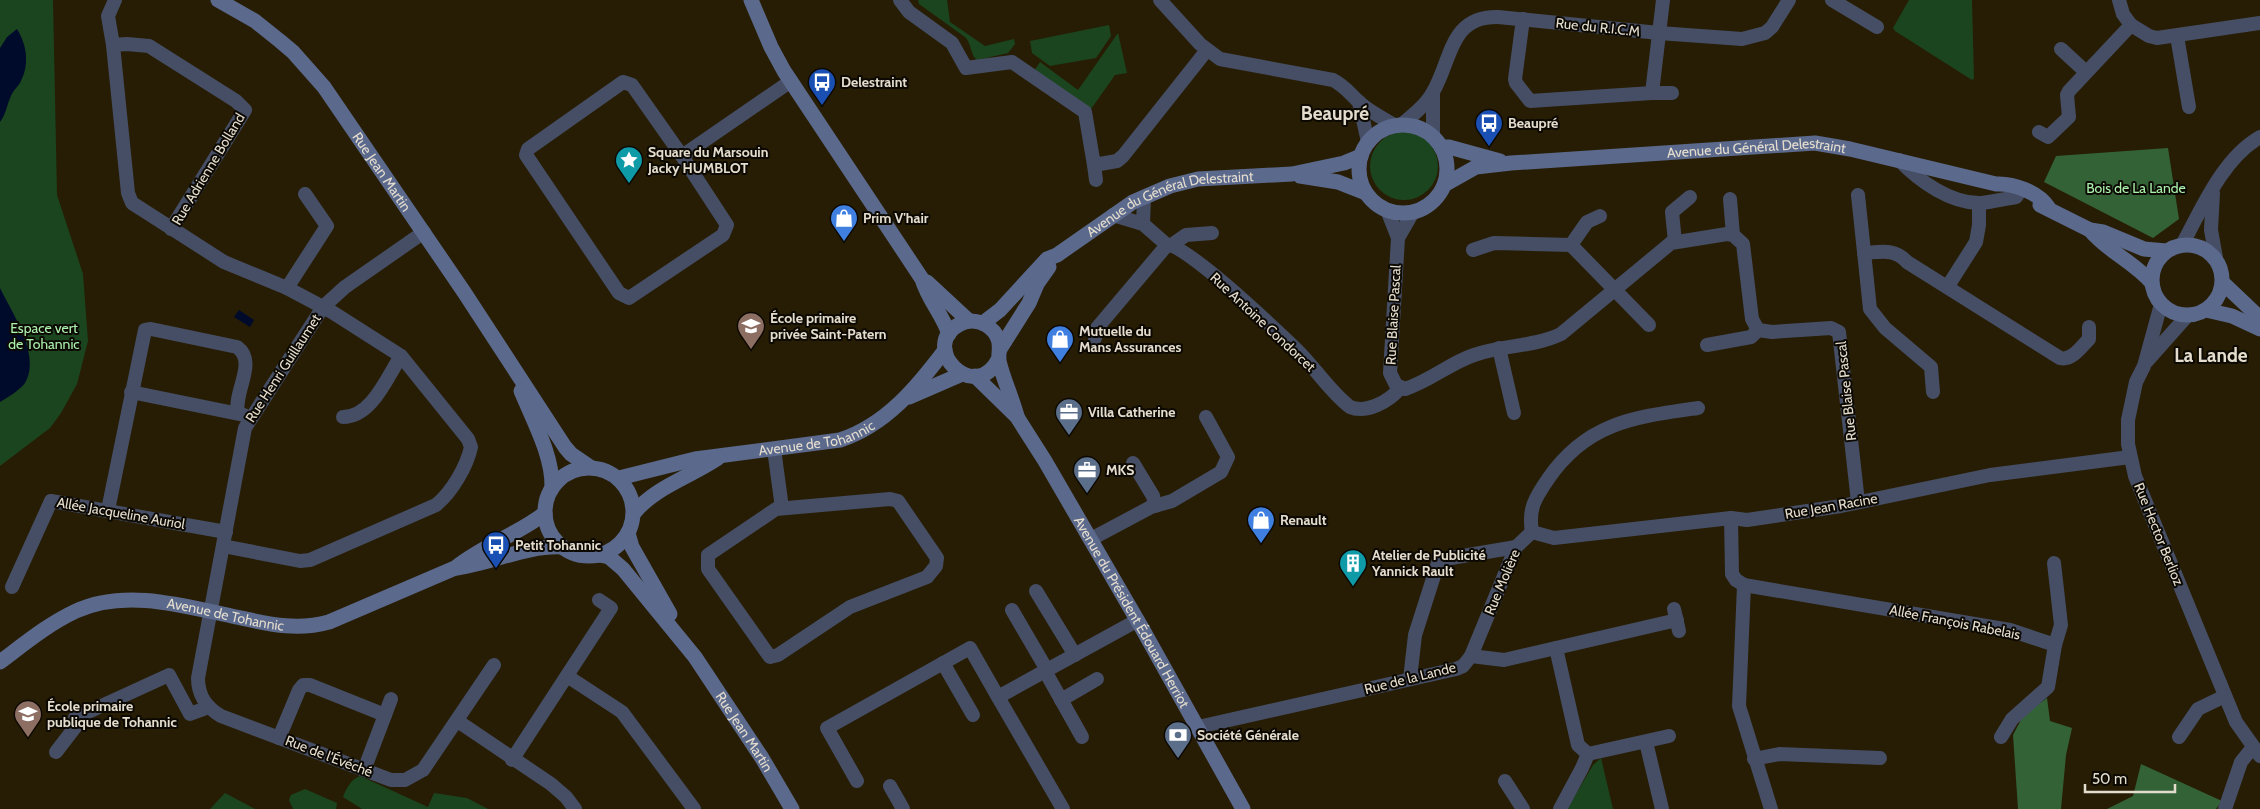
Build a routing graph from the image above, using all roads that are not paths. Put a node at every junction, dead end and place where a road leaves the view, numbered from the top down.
1 (115, 0) edge
2 (218, 0) edge
3 (751, 0) edge
4 (900, 0) edge
5 (1160, 0) edge
6 (1662, 0) edge
7 (1789, 0) edge
8 (1832, 0) edge
9 (2119, 0) edge
10 (1523, 19) junction
11 (2260, 23) edge
12 (2131, 24) junction
13 (1877, 27) dead end
14 (1659, 33) junction
15 (2177, 36) junction
16 (113, 46) junction
17 (2061, 49) dead end
18 (1206, 50) junction
19 (2086, 72) junction
20 (791, 81) junction
21 (1433, 92) junction
22 (1652, 93) junction
23 (1672, 93) dead end
24 (1359, 102) junction
25 (2189, 107) dead end
26 (1399, 125) junction
27 (2038, 132) dead end
28 (2260, 137) edge
29 (1368, 142) junction
30 (1437, 142) junction
31 (682, 156) junction
32 (1361, 156) junction
33 (1899, 160) junction
34 (1511, 163) junction
35 (1094, 165) junction
36 (1292, 174) junction
37 (1096, 180) dead end
38 (1996, 184) junction
39 (1444, 185) junction
40 (2213, 190) junction
41 (1366, 193) junction
42 (306, 194) dead end
43 (2018, 194) junction
44 (1858, 195) dead end
45 (1144, 196) junction
46 (1690, 197) dead end
47 (1730, 199) dead end
48 (1979, 203) junction
49 (2048, 207) junction
50 (1388, 210) junction
51 (1412, 212) junction
52 (1113, 215) junction
53 (1600, 216) dead end
54 (1144, 224) junction
55 (171, 229) junction
56 (2090, 230) junction
57 (424, 232) junction
58 (1212, 233) dead end
59 (1733, 235) junction
60 (1398, 238) junction
61 (1675, 242) junction
62 (1170, 244) junction
63 (2182, 244) junction
64 (1571, 245) junction
65 (1473, 250) dead end
66 (2166, 251) junction
67 (1864, 253) junction
68 (1057, 255) junction
69 (2216, 258) junction
70 (922, 279) junction
71 (2223, 282) junction
72 (2152, 283) junction
73 (1948, 286) junction
74 (287, 288) junction
75 (1614, 290) junction
76 (2161, 304) junction
77 (322, 307) junction
78 (2206, 310) junction
79 (2187, 316) junction
80 (2260, 318) edge
81 (976, 322) junction
82 (1650, 325) dead end
83 (2089, 327) dead end
84 (2260, 329) edge
85 (1758, 330) junction
86 (949, 334) junction
87 (1095, 338) dead end
88 (1707, 345) dead end
89 (1499, 348) junction
90 (945, 350) junction
91 (999, 353) junction
92 (401, 356) junction
93 (2144, 366) junction
94 (515, 373) junction
95 (969, 375) junction
96 (1400, 388) junction
97 (131, 392) junction
98 (1933, 392) dead end
99 (905, 399) junction
100 (1698, 408) dead end
101 (238, 413) junction
102 (1514, 413) dead end
103 (343, 417) dead end
104 (1017, 417) junction
105 (1206, 417) dead end
106 (252, 418) junction
107 (774, 449) junction
108 (719, 457) junction
109 (2130, 457) junction
110 (1133, 463) dead end
111 (590, 467) junction
112 (619, 478) junction
113 (552, 488) junction
114 (1858, 502) junction
115 (1155, 506) junction
116 (782, 508) junction
117 (108, 510) junction
118 (545, 513) junction
119 (634, 513) junction
120 (1731, 518) junction
121 (226, 532) junction
122 (1532, 532) junction
123 (628, 533) junction
124 (1091, 539) junction
125 (223, 546) junction
126 (562, 547) junction
127 (1516, 547) junction
128 (600, 555) junction
129 (2054, 562) dead end
130 (455, 568) junction
131 (1744, 585) junction
132 (12, 587) dead end
133 (1036, 590) dead end
134 (599, 600) dead end
135 (1012, 610) dead end
136 (212, 612) junction
137 (1138, 620) junction
138 (1677, 620) dead end
139 (2055, 645) junction
140 (1556, 648) junction
141 (1075, 655) junction
142 (1471, 656) junction
143 (694, 657) junction
144 (0, 662) edge
145 (943, 663) junction
146 (494, 664) dead end
147 (1046, 671) junction
148 (567, 676) junction
149 (1097, 679) dead end
150 (1410, 679) junction
151 (2226, 696) junction
152 (998, 697) junction
153 (391, 699) dead end
154 (1061, 700) junction
155 (209, 707) junction
156 (385, 715) junction
157 (973, 715) dead end
158 (456, 723) junction
159 (1198, 727) junction
160 (1669, 736) dead end
161 (1082, 737) dead end
162 (2001, 737) dead end
163 (2179, 737) dead end
164 (279, 738) junction
165 (1646, 742) junction
166 (2256, 751) edge
167 (56, 752) dead end
168 (1588, 754) junction
169 (762, 758) junction
170 (1880, 758) dead end
171 (1754, 759) junction
172 (512, 760) junction
173 (364, 770) junction
174 (857, 781) dead end
175 (1504, 782) dead end
176 (890, 786) dead end
177 (574, 809) edge
178 (694, 809) edge
179 (792, 809) edge
180 (802, 809) edge
181 (904, 809) edge
182 (1063, 809) edge
183 (1243, 809) edge
184 (1523, 809) edge
185 (1560, 809) edge
186 (1662, 809) edge
187 (1770, 809) edge
188 (2225, 809) edge

1 - 16 street
2 - 57 street, Rue Jean Martin
3 - 20 street
4 - 35 street
5 - 18 street
6 - 14 street
7 - 14 street, Rue du R.I.C.M
8 - 13 street
9 - 12 street
10 - 14 street, Rue du R.I.C.M
10 - 21 street, Rue du R.I.C.M
10 - 22 street
11 - 15 street
12 - 15 street
12 - 19 street
14 - 22 street
15 - 25 street
16 - 55 street
16 - 55 street, Rue Adrienne Bolland
17 - 19 street
18 - 24 street
18 - 35 street
19 - 27 street
20 - 31 street
20 - 70 street
21 - 26 street, Rue du R.I.C.M
21 - 30 street, Rue du R.I.C.M
22 - 23 street
24 - 26 street
24 - 29 street
26 - 29 street
26 - 30 street
28 - 40 street
29 - 32 street
30 - 34 street, Avenue du Général Delestraint
30 - 39 street
31 - 31 street
32 - 36 street, Avenue du Général Delestraint
32 - 41 street
33 - 34 street, Avenue du Général Delestraint
33 - 38 street, Avenue du Général Delestraint
33 - 48 street
34 - 39 street, Avenue du Général Delestraint
35 - 37 street
36 - 41 street, Avenue du Général Delestraint
36 - 45 street, Avenue du Général Delestraint
38 - 43 street, Avenue du Général Delestraint
38 - 49 street, Avenue du Général Delestraint
39 - 51 street
40 - 63 street
40 - 69 street
41 - 50 street
42 - 74 street
43 - 48 street
43 - 49 street, Avenue du Général Delestraint
44 - 67 street
45 - 52 street, Avenue du Général Delestraint
45 - 54 street
46 - 61 street
47 - 59 street
48 - 73 street
49 - 56 street, Avenue du Général Delestraint
50 - 51 street
50 - 60 street, Rue Blaise Pascal
51 - 60 street, Rue Blaise Pascal
52 - 54 street, Rue Antoine Condorcet
52 - 68 street, Avenue du Général Delestraint
53 - 64 street
54 - 62 street, Rue Antoine Condorcet
55 - 74 street
56 - 66 street, Avenue du Général Delestraint
56 - 72 street, Avenue du Général Delestraint
57 - 77 street, Rue Henri Guillaumet
57 - 94 street, Rue Jean Martin
58 - 62 street
59 - 61 street
59 - 85 street
60 - 96 street, Rue Blaise Pascal
61 - 75 street
62 - 87 street
62 - 96 street, Rue Antoine Condorcet
63 - 66 street
63 - 69 street
64 - 65 street
64 - 75 street
66 - 72 street
67 - 73 street
67 - 98 street
68 - 81 street, Avenue du Général Delestraint
68 - 91 street, Avenue du Général Delestraint
69 - 71 street
70 - 81 street
70 - 86 street
71 - 78 street
71 - 80 street
72 - 76 street
73 - 83 street
74 - 77 street
75 - 82 street
75 - 89 street
76 - 79 street
76 - 93 street, Rue Hector Berlioz
77 - 92 street
77 - 106 street, Rue Henri Guillaumet
78 - 79 street
78 - 84 street
79 - 93 street, Rue Hector Berlioz
81 - 86 street
81 - 91 street
85 - 88 street, Rue Blaise Pascal
85 - 114 street, Rue Blaise Pascal
86 - 90 street
89 - 96 street
89 - 102 street
90 - 95 street
90 - 99 street, Avenue de Tohannic
91 - 95 street
91 - 104 street, Avenue du Président Édouard Herriot
92 - 103 street
92 - 125 street
93 - 109 street, Rue Hector Berlioz
94 - 111 street, Rue Jean Martin
94 - 113 street, Rue Jean Martin
95 - 99 street, Avenue de Tohannic
95 - 104 street, Avenue du Président Édouard Herriot
97 - 101 street
97 - 101 street
97 - 117 street
99 - 107 street, Avenue de Tohannic
100 - 122 street
101 - 106 street
104 - 124 street, Avenue du Président Édouard Herriot
105 - 115 street
106 - 121 street, Rue Henri Guillaumet
107 - 108 street, Avenue de Tohannic
107 - 116 street
108 - 112 street, Avenue de Tohannic
108 - 119 street, Avenue de Tohannic
109 - 114 street, Rue Jean Racine
109 - 151 street, Rue Hector Berlioz
110 - 115 street
111 - 112 street
111 - 113 street
112 - 119 street
113 - 118 street
114 - 120 street, Rue Jean Racine
115 - 124 street
116 - 116 street
117 - 121 street, Allée Jacqueline Auriol
117 - 132 street, Allée Jacqueline Auriol
118 - 126 street
118 - 130 street, Avenue de Tohannic
119 - 123 street
120 - 122 street, Rue Jean Racine
120 - 131 street
121 - 125 street, Rue Henri Guillaumet
122 - 127 street, Rue Molière
123 - 128 street
123 - 143 street, Rue Jean Martin
124 - 137 street, Avenue du Président Édouard Herriot
125 - 136 street, Rue Henri Guillaumet
126 - 128 street
126 - 130 street, Avenue de Tohannic
127 - 142 street, Rue Molière
127 - 150 street
128 - 143 street, Rue Jean Martin
129 - 139 street
130 - 136 street, Avenue de Tohannic
131 - 139 street, Allée François Rabelais
131 - 171 street
133 - 141 street
134 - 148 street
135 - 147 street
136 - 144 street, Avenue de Tohannic
136 - 155 street
137 - 141 street
137 - 159 street, Avenue du Président Édouard Herriot
138 - 140 street, Rue de la Lande
139 - 162 street
140 - 142 street, Rue de la Lande
140 - 168 street
141 - 147 street
142 - 150 street, Rue de la Lande
143 - 169 street, Rue Jean Martin
145 - 152 street
145 - 157 street
145 - 174 street
146 - 158 street, Rue de l'Évéché
147 - 152 street
147 - 154 street
148 - 172 street
148 - 178 street
149 - 154 street
150 - 159 street, Rue de la Lande
151 - 163 street
151 - 166 street, Rue Hector Berlioz
152 - 182 street
153 - 156 street
154 - 161 street
155 - 164 street, Rue de l'Évéché
155 - 167 street
156 - 164 street
156 - 173 street
158 - 172 street
158 - 173 street, Rue de l'Évéché
159 - 183 street, Avenue du Président Édouard Herriot
160 - 165 street
164 - 173 street, Rue de l'Évéché
165 - 168 street
165 - 186 street
166 - 188 street, Rue Hector Berlioz
168 - 185 street
169 - 179 street, Rue Jean Martin
169 - 180 street
170 - 171 street
171 - 187 street
172 - 177 street
175 - 184 street
176 - 181 street

